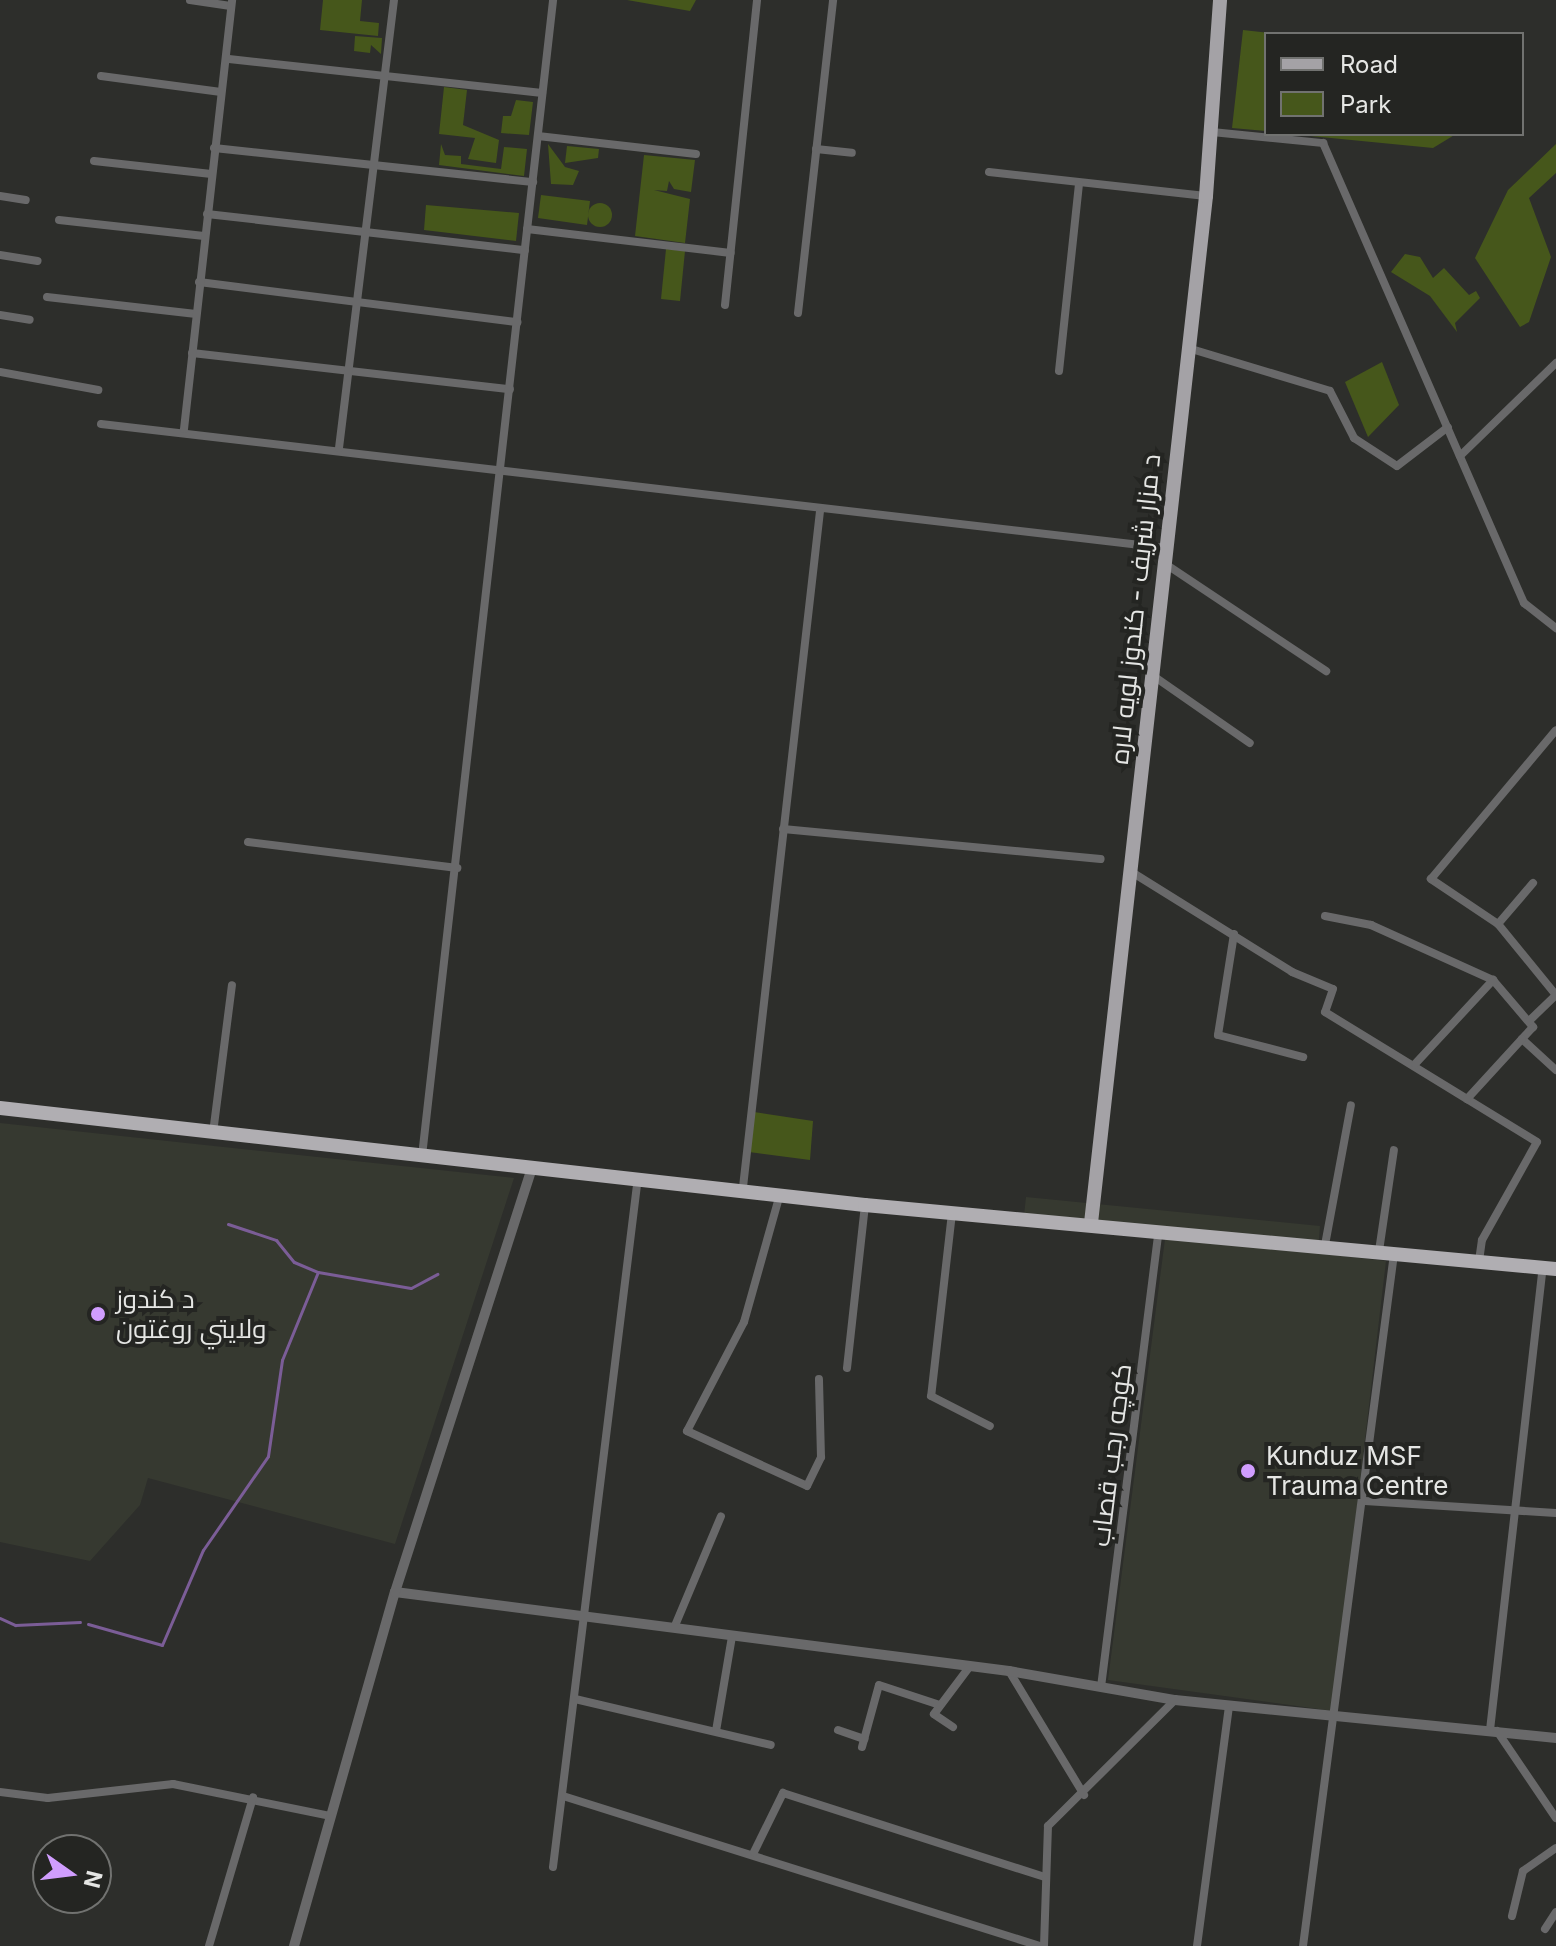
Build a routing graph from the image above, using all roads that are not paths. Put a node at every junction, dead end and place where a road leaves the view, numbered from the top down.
1 (190, 0) edge
2 (394, 0) edge
3 (553, 0) edge
4 (757, 0) edge
5 (833, 0) edge
6 (1220, 0) edge
7 (231, 3) edge
8 (229, 59) junction
9 (101, 76) dead end
10 (385, 76) junction
11 (221, 92) junction
12 (542, 93) junction
13 (1212, 132) junction
14 (538, 136) junction
15 (214, 148) junction
16 (816, 149) junction
17 (852, 153) dead end
18 (696, 154) dead end
19 (94, 161) dead end
20 (374, 165) junction
21 (989, 172) dead end
22 (211, 174) junction
23 (533, 182) junction
24 (1079, 184) junction
25 (0, 196) edge
26 (1206, 196) junction
27 (26, 200) dead end
28 (207, 214) junction
29 (59, 220) dead end
30 (527, 229) junction
31 (366, 232) junction
32 (204, 236) junction
33 (525, 250) junction
34 (731, 253) junction
35 (0, 255) edge
36 (38, 261) dead end
37 (199, 282) junction
38 (47, 297) dead end
39 (357, 302) junction
40 (725, 305) dead end
41 (798, 313) dead end
42 (196, 314) junction
43 (0, 315) edge
44 (30, 320) dead end
45 (517, 322) junction
46 (1187, 348) junction
47 (192, 353) junction
48 (1556, 363) edge
49 (349, 371) junction
50 (1059, 371) dead end
51 (0, 372) edge
52 (510, 389) junction
53 (98, 390) dead end
54 (101, 424) dead end
55 (1448, 427) junction
56 (184, 429) junction
57 (339, 448) junction
58 (1460, 456) junction
59 (501, 471) junction
60 (820, 511) junction
61 (1165, 555) junction
62 (1556, 628) edge
63 (1326, 671) dead end
64 (1152, 675) junction
65 (1556, 730) edge
66 (1250, 743) dead end
67 (783, 829) junction
68 (248, 842) dead end
69 (1101, 859) dead end
70 (457, 868) junction
71 (1130, 871) junction
72 (1533, 883) dead end
73 (1325, 916) dead end
74 (1498, 924) junction
75 (1234, 934) junction
76 (1493, 980) junction
77 (232, 985) dead end
78 (1556, 995) edge
79 (1529, 1021) junction
80 (1522, 1039) junction
81 (1303, 1057) dead end
82 (1415, 1064) junction
83 (1556, 1070) edge
84 (1467, 1099) junction
85 (1351, 1105) dead end
86 (0, 1108) edge
87 (213, 1134) junction
88 (1394, 1150) dead end
89 (422, 1157) junction
90 (532, 1167) junction
91 (638, 1176) junction
92 (743, 1187) junction
93 (780, 1193) junction
94 (865, 1205) junction
95 (952, 1212) junction
96 (1091, 1223) junction
97 (1159, 1228) junction
98 (1325, 1245) junction
99 (1386, 1252) junction
100 (1479, 1261) junction
101 (1549, 1268) edge
102 (847, 1368) dead end
103 (819, 1379) dead end
104 (990, 1426) dead end
105 (1365, 1501) junction
106 (1517, 1508) junction
107 (1556, 1513) edge
108 (721, 1516) dead end
109 (395, 1592) junction
110 (584, 1615) junction
111 (674, 1628) junction
112 (732, 1636) junction
113 (970, 1666) junction
114 (1009, 1671) junction
115 (1101, 1687) junction
116 (575, 1699) junction
117 (1175, 1700) junction
118 (940, 1705) junction
119 (1229, 1705) junction
120 (1337, 1718) junction
121 (953, 1727) dead end
122 (838, 1730) dead end
123 (716, 1731) junction
124 (1493, 1731) junction
125 (1556, 1738) edge
126 (771, 1745) dead end
127 (0, 1792) edge
128 (1084, 1795) junction
129 (563, 1796) junction
130 (253, 1797) junction
131 (330, 1816) junction
132 (1556, 1818) edge
133 (1556, 1848) edge
134 (754, 1852) junction
135 (553, 1867) dead end
136 (1045, 1877) junction
137 (1556, 1912) edge
138 (1512, 1916) dead end
139 (1545, 1929) dead end
140 (209, 1946) edge
141 (294, 1946) edge
142 (1042, 1946) edge
143 (1197, 1946) edge
144 (1303, 1946) edge

1 - 7 street
2 - 10 street
3 - 12 street
4 - 34 street
5 - 16 street
6 - 13 main road, د مزار شریف - کندوز لویه لاره
7 - 8 street
8 - 10 street
8 - 11 street
9 - 11 street
10 - 12 street
10 - 20 street
11 - 15 street
12 - 14 street
13 - 26 main road, د مزار شریف - کندوز لویه لاره
13 - 55 street
14 - 18 street
14 - 23 street
15 - 20 street
15 - 22 street
16 - 17 street
16 - 41 street
19 - 22 street
20 - 23 street
20 - 31 street
21 - 24 street
22 - 28 street
23 - 30 street
24 - 26 street
24 - 50 street
25 - 27 street
26 - 46 main road, د مزار شریف - کندوز لویه لاره
28 - 31 street
28 - 32 street
29 - 32 street
30 - 33 street
30 - 34 street
31 - 33 street
31 - 39 street
32 - 37 street
33 - 45 street
34 - 40 street
35 - 36 street
37 - 39 street
37 - 42 street
38 - 42 street
39 - 45 street
39 - 49 street
42 - 47 street
43 - 44 street
45 - 52 street
46 - 55 street
46 - 61 main road, د مزار شریف - کندوز لویه لاره
47 - 49 street
47 - 56 street
48 - 58 street
49 - 52 street
49 - 57 street
51 - 53 street
52 - 59 street
54 - 56 street
55 - 58 street
56 - 57 street
57 - 59 street
58 - 62 street
59 - 60 street
59 - 70 street
60 - 61 street
60 - 67 street
61 - 63 street
61 - 64 main road, د مزار شریف - کندوز لویه لاره
64 - 66 street
64 - 71 main road, د مزار شریف - کندوز لویه لاره
65 - 74 street
67 - 69 street
67 - 92 street
68 - 70 street
70 - 89 street
71 - 75 street
71 - 96 main road, د مزار شریف - کندوز لویه لاره
72 - 74 street
73 - 76 street
74 - 78 street
75 - 81 street
75 - 82 street
76 - 79 street
76 - 82 street
77 - 87 street
78 - 79 street
79 - 80 street
80 - 83 street
80 - 84 street
82 - 84 street
84 - 100 street
85 - 98 street
86 - 87 highway
87 - 89 highway
88 - 99 street
89 - 90 highway
90 - 91 highway
90 - 109 street
91 - 92 highway
91 - 110 street
92 - 93 highway
93 - 94 highway
93 - 103 street
94 - 95 highway
94 - 102 street
95 - 96 highway
95 - 104 street
96 - 97 highway
97 - 98 highway
97 - 115 street, کوچه رجب قصاب
98 - 99 highway
99 - 100 highway
99 - 105 street
100 - 101 highway
101 - 106 street
105 - 106 street
105 - 120 street
106 - 107 street
106 - 124 street
108 - 111 street
109 - 110 street
109 - 131 street
110 - 111 street
110 - 116 street
111 - 112 street
112 - 113 street
112 - 123 street
113 - 114 street
113 - 118 street
114 - 115 street
114 - 128 street
115 - 117 street
116 - 123 street
116 - 129 street
117 - 119 street
117 - 128 street
118 - 121 street
118 - 122 street
119 - 120 street
119 - 143 street
120 - 124 street
120 - 144 street
123 - 126 street
124 - 125 street
124 - 132 street
127 - 130 street
128 - 136 street
129 - 134 street
129 - 135 street
130 - 131 street
130 - 140 street
131 - 141 street
133 - 138 street
134 - 136 street
134 - 142 street
136 - 142 street
137 - 139 street

